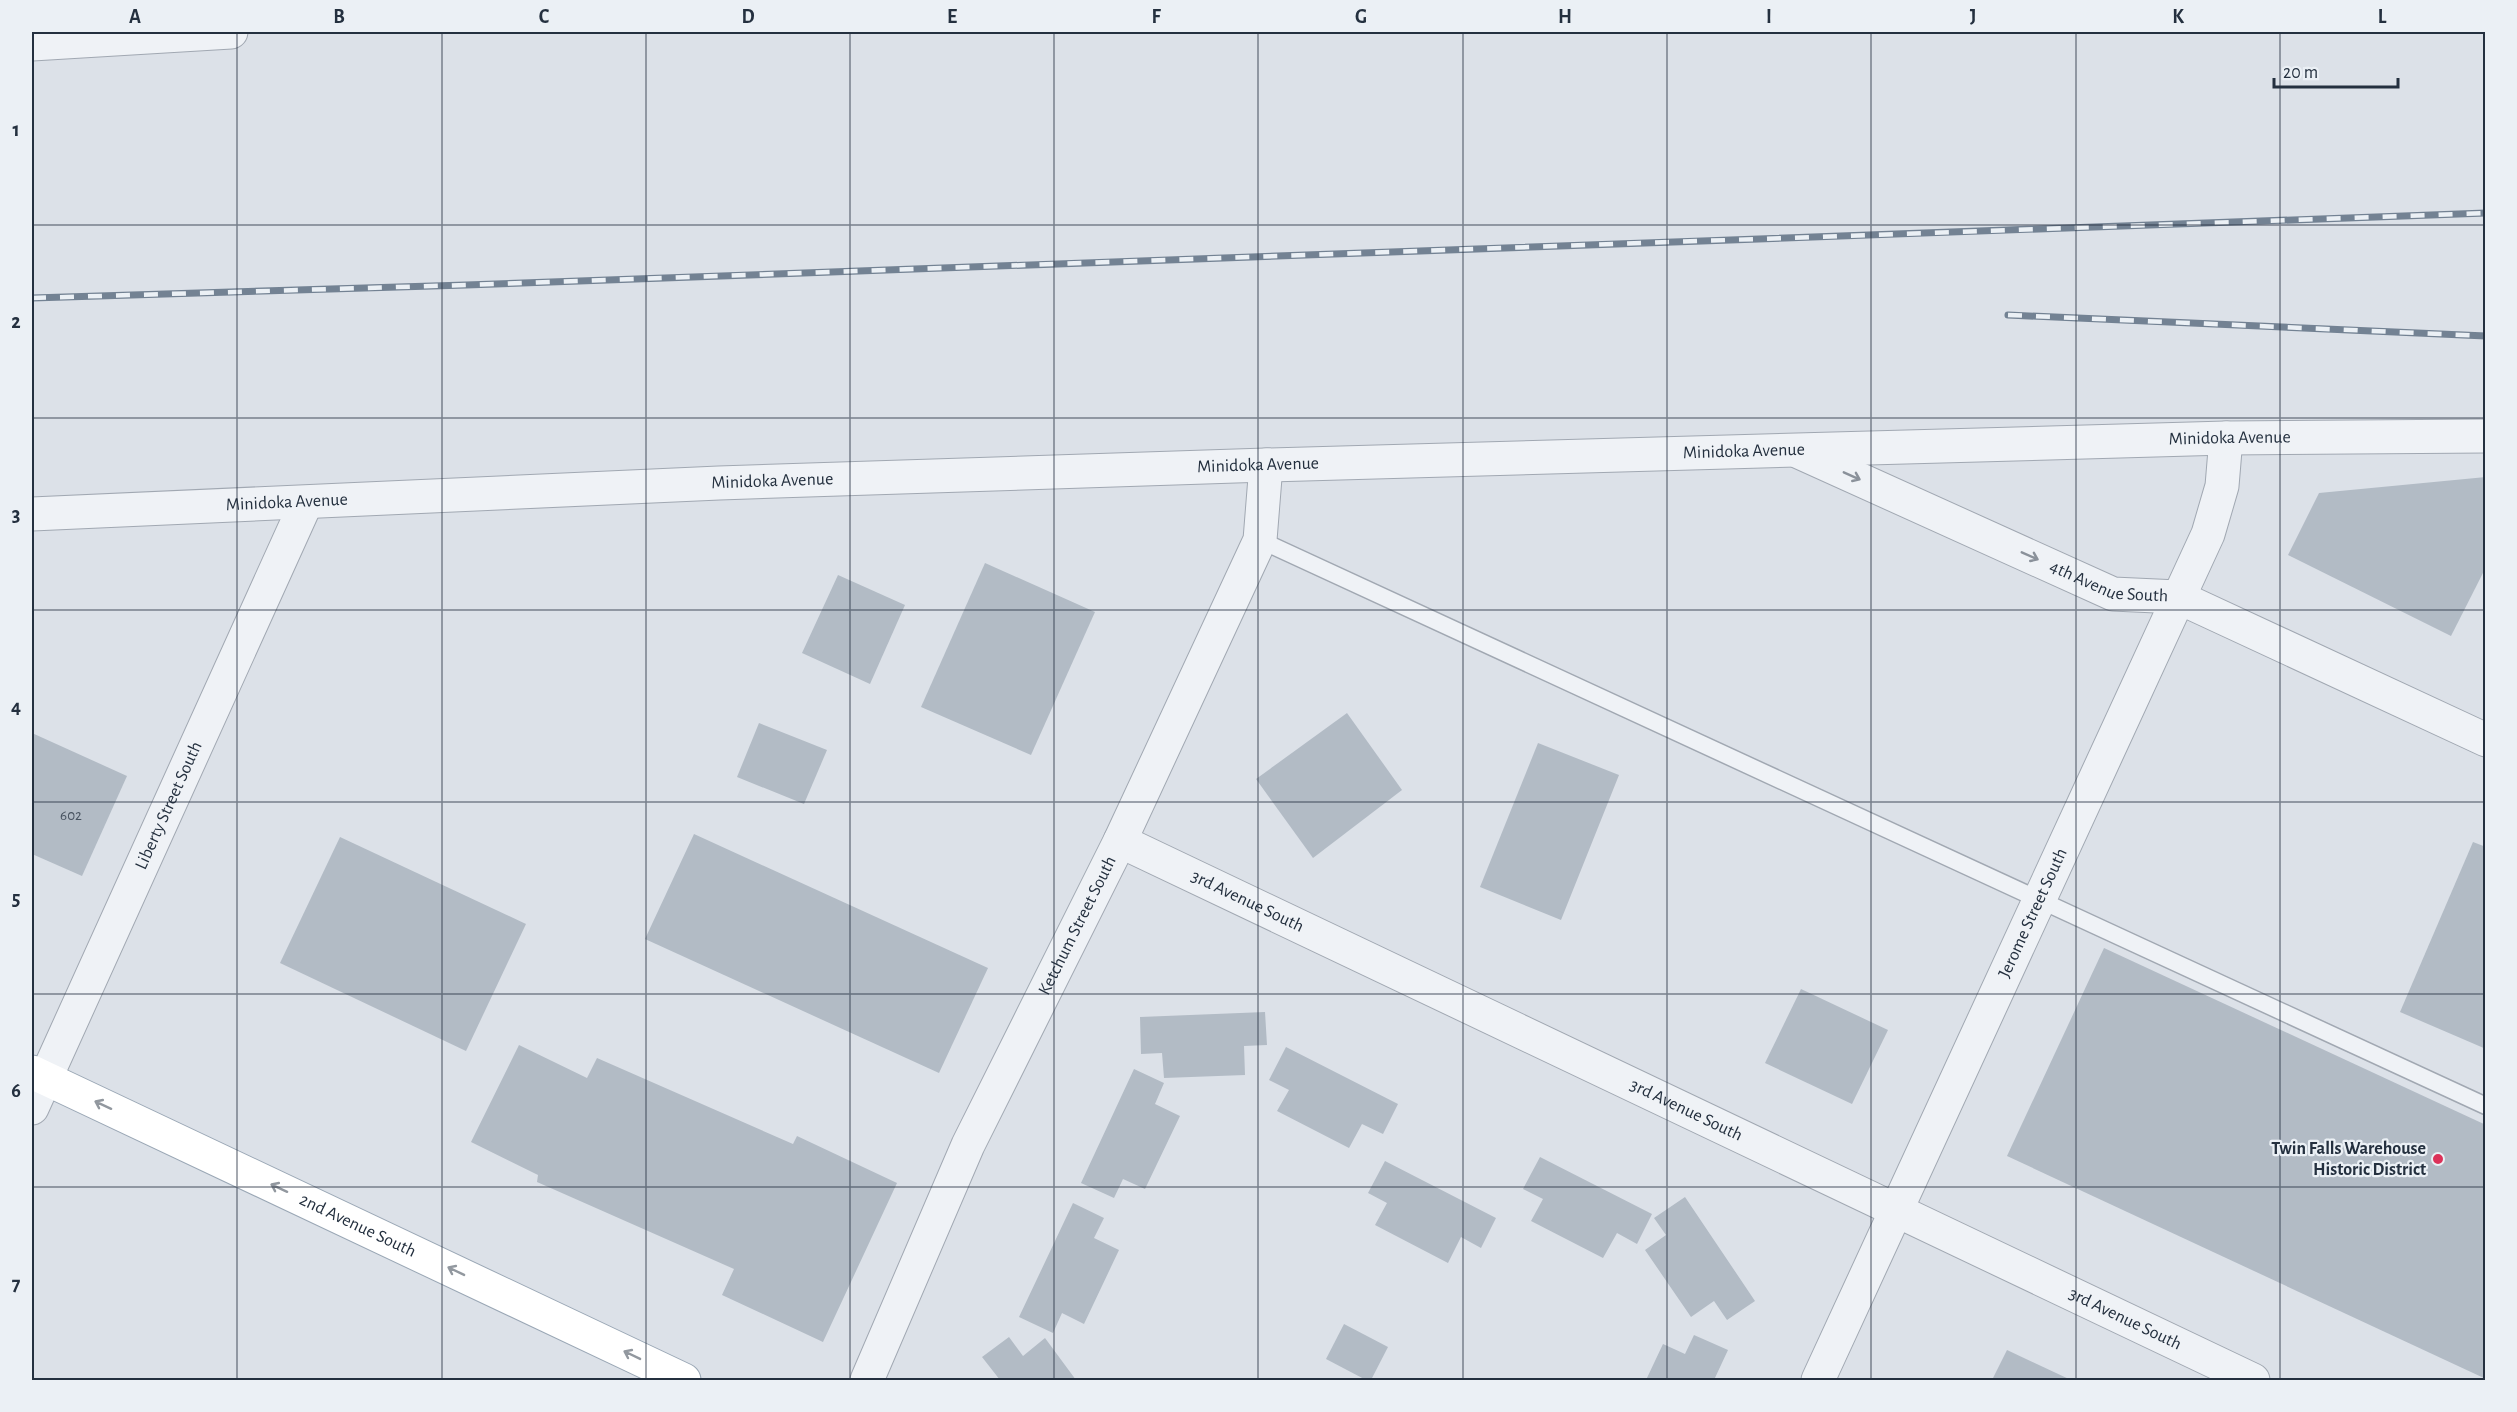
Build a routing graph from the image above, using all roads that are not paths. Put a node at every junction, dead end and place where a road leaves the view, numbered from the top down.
1 (231, 32) edge
2 (32, 44) edge
3 (2486, 436) edge
4 (2226, 438) junction
5 (1799, 452) junction
6 (1266, 465) junction
7 (306, 503) junction
8 (32, 514) edge
9 (1260, 540) junction
10 (2178, 597) junction
11 (2486, 740) edge
12 (1120, 841) junction
13 (2039, 900) junction
14 (38, 1075) edge
15 (2486, 1106) edge
16 (32, 1107) edge
17 (1895, 1212) junction
18 (684, 1380) edge
19 (867, 1380) edge
20 (1818, 1380) edge
21 (2253, 1380) edge

1 - 2 street
3 - 4 street, Minidoka Avenue
4 - 5 street, Minidoka Avenue
4 - 10 street, Jerome Street South
5 - 6 street, Minidoka Avenue
5 -> 10 street, 4th Avenue South
6 - 7 street, Minidoka Avenue
6 - 9 street, Ketchum Street South
7 - 8 street, Minidoka Avenue
7 - 14 street, Liberty Street South
9 - 12 street, Ketchum Street South
9 - 13 lane
10 - 11 street, 4th Avenue South
10 - 13 street, Jerome Street South
12 - 17 street, 3rd Avenue South
12 - 19 street, Ketchum Street South
13 - 15 lane
13 - 17 street, Jerome Street South
14 - 16 street, Liberty Street South
18 -> 14 main road, 2nd Avenue South
17 - 20 street, Jerome Street South
17 - 21 street, 3rd Avenue South

